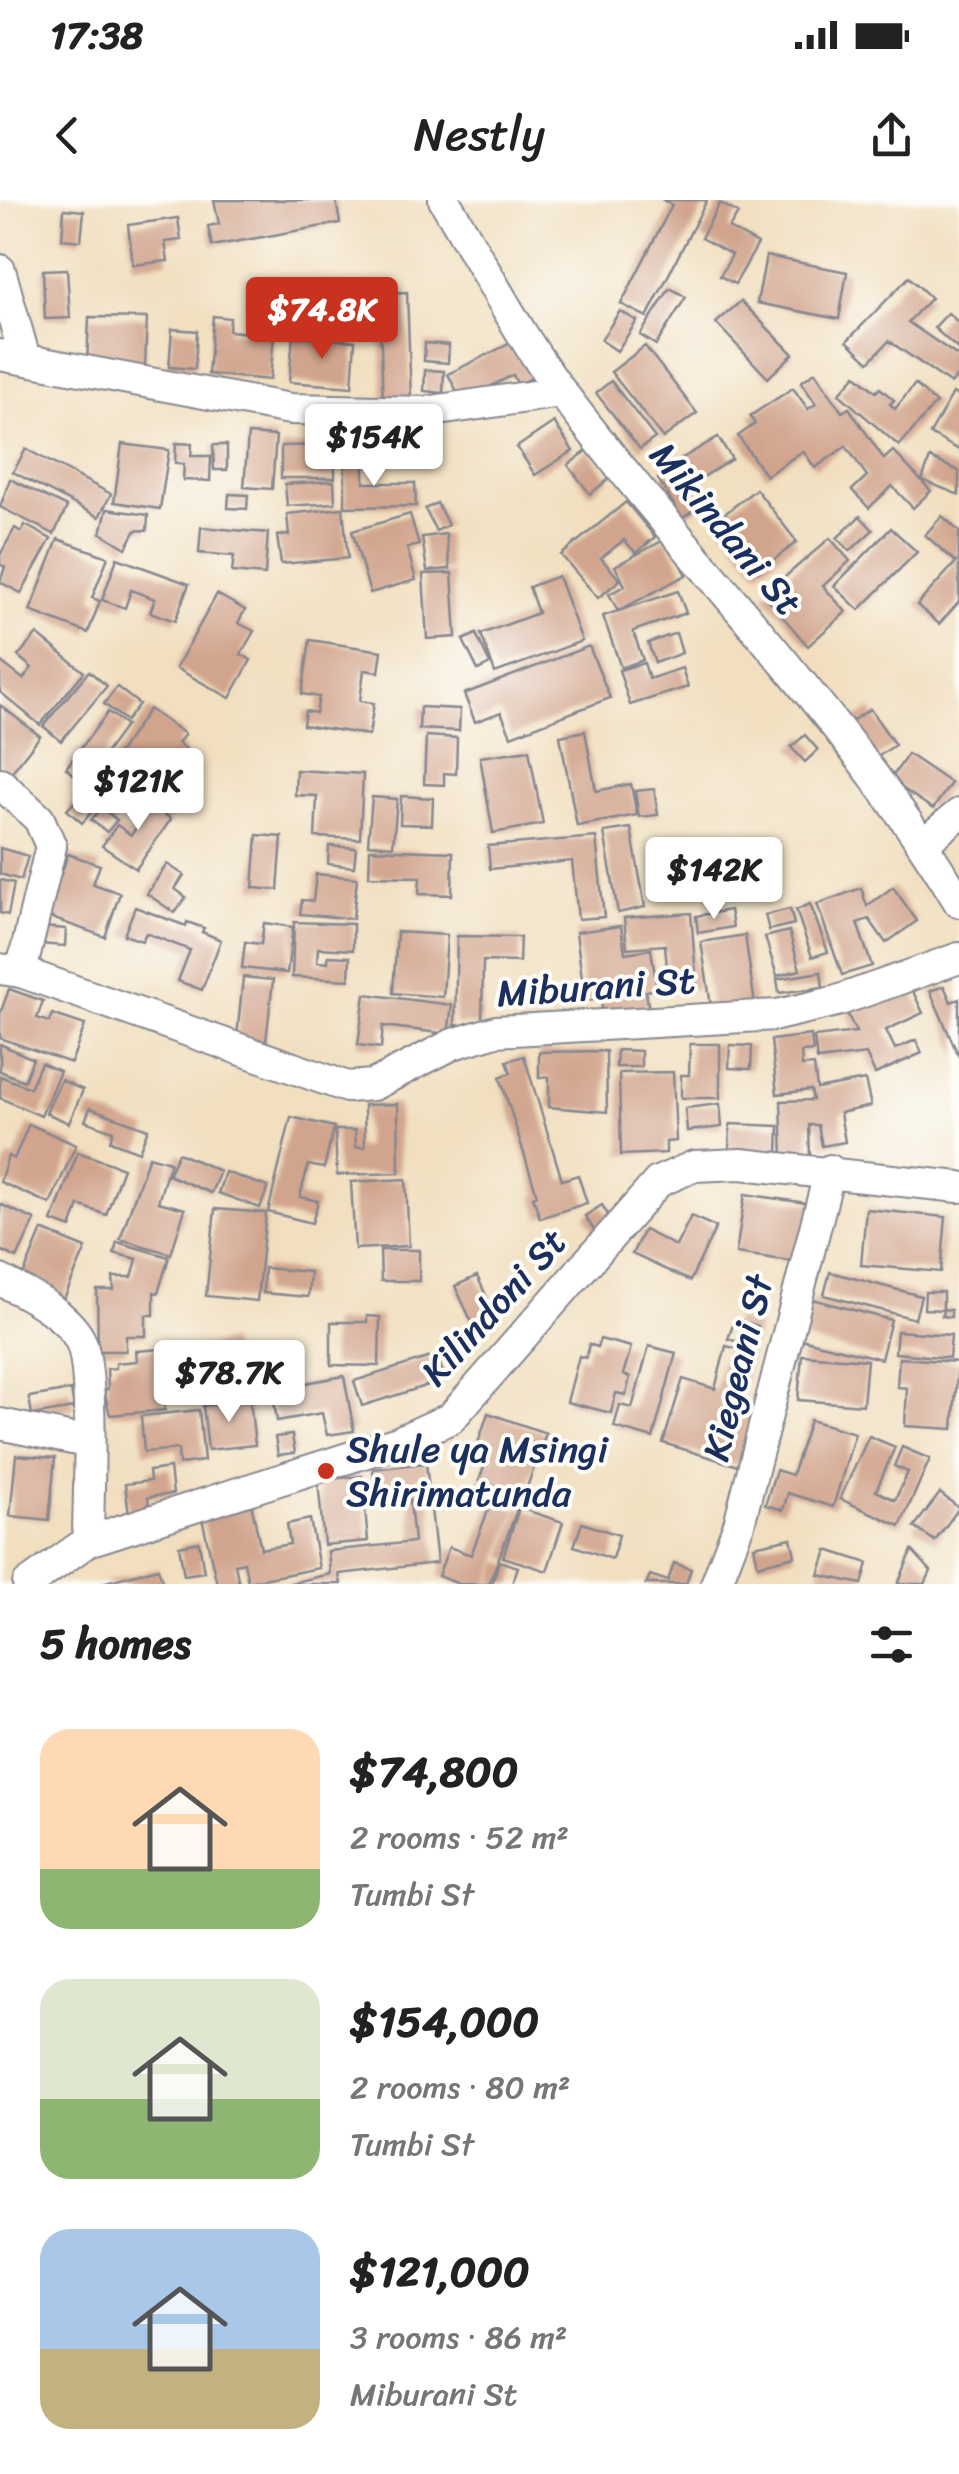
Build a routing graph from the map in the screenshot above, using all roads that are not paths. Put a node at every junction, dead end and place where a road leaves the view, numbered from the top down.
1 (444, 200) edge
2 (0, 270) edge
3 (12, 357) edge
4 (561, 392) junction
5 (0, 783) edge
6 (959, 814) edge
7 (924, 843) junction
8 (959, 902) edge
9 (959, 958) edge
10 (11, 971) edge
11 (830, 1170) junction
12 (959, 1187) edge
13 (0, 1280) edge
14 (0, 1424) edge
15 (87, 1442) junction
16 (88, 1541) junction
17 (28, 1584) edge
18 (716, 1584) edge

1 - 4 street, Mikindani St
2 - 3 street
3 - 4 street
4 - 7 street, Mikindani St
5 - 10 street, Miburani St
6 - 7 street
7 - 8 street, Mikindani St
9 - 10 street, Miburani St
11 - 12 street, Kilindoni St
11 - 16 street, Kilindoni St
11 - 18 street, Kiegeani St
13 - 15 street
14 - 15 street
15 - 16 street
16 - 17 street, Kilindoni St

